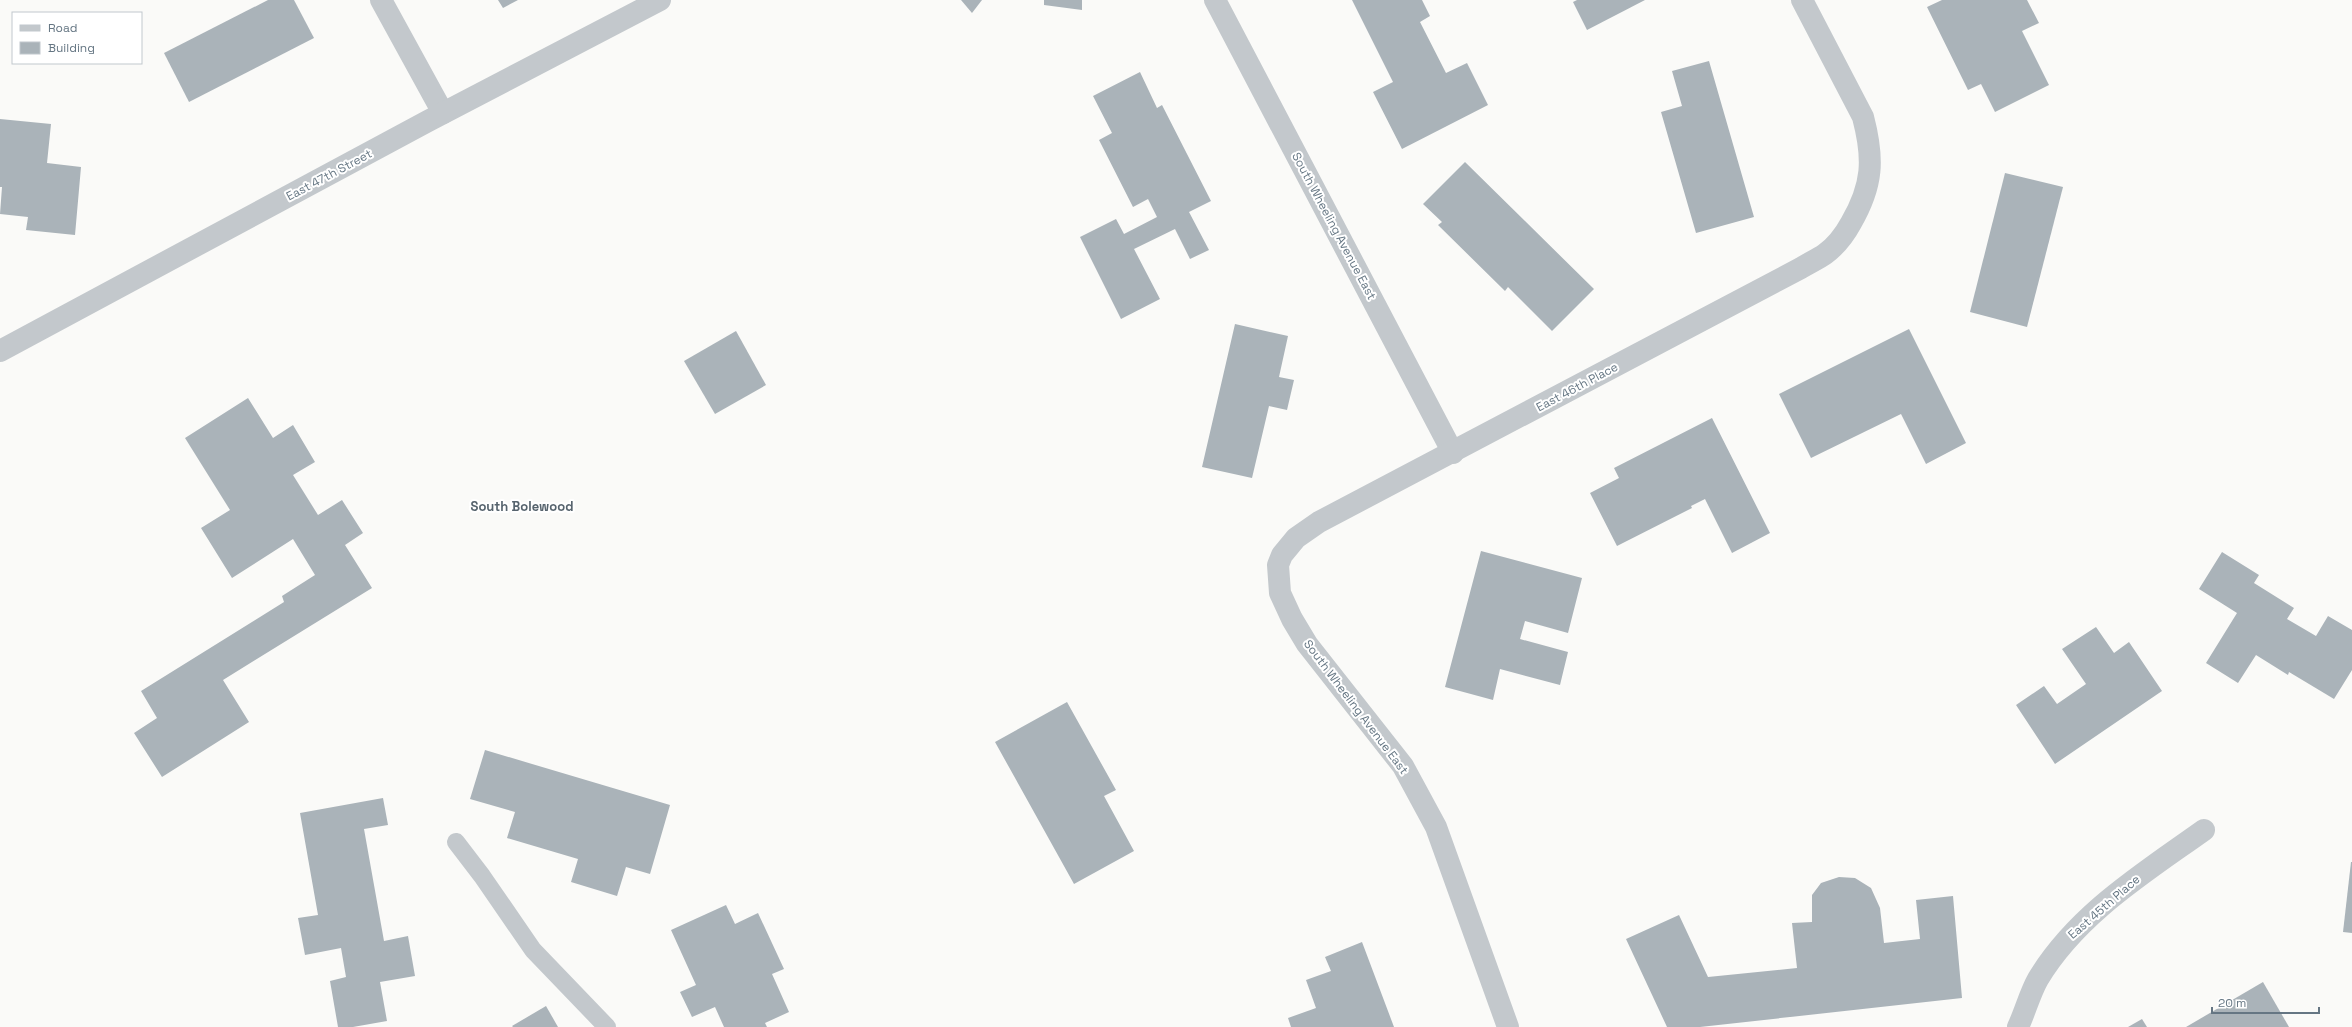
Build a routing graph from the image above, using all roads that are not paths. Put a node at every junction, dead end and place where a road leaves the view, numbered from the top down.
1 (381, 0) edge
2 (660, 0) edge
3 (1215, 0) edge
4 (1802, 0) edge
5 (443, 113) junction
6 (0, 352) edge
7 (1453, 453) junction
8 (1278, 565) joint
9 (2204, 830) dead end
10 (456, 842) dead end
11 (607, 1027) edge
12 (1508, 1027) edge
13 (2018, 1027) edge

1 - 5 street
2 - 5 street, East 47th Street
3 - 7 street, South Wheeling Avenue East
4 - 7 street, East 46th Place
5 - 6 street, East 47th Street
7 - 8 street, East 46th Place
8 - 12 street, South Wheeling Avenue East
9 - 13 street, East 45th Place
10 - 11 lane

